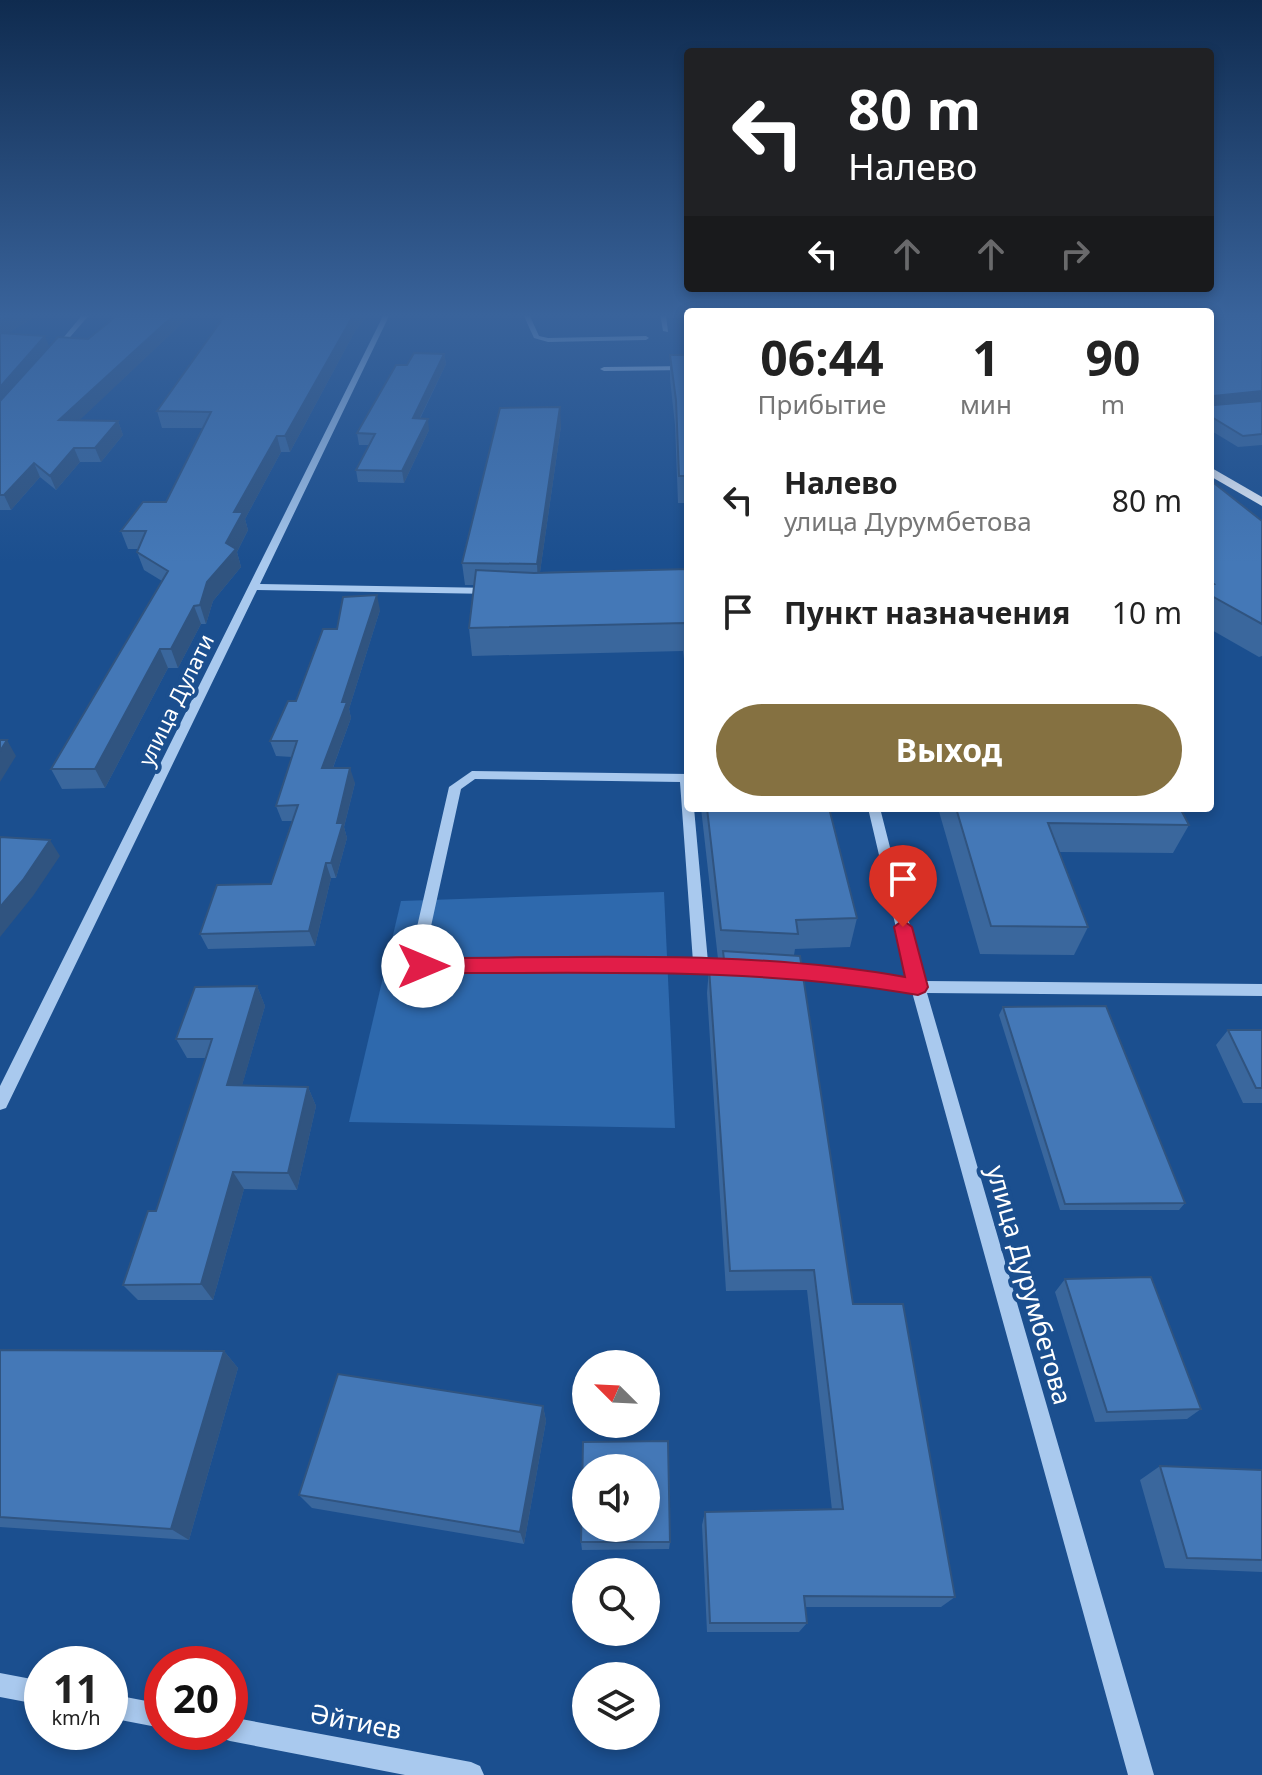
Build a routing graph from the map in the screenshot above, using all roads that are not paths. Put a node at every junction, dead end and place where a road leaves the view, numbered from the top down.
1 (346, 397) edge
2 (1214, 473) edge
3 (1262, 502) edge
4 (253, 587) junction
5 (499, 591) edge
6 (684, 778) edge
7 (688, 812) edge
8 (875, 812) edge
9 (701, 966) junction
10 (918, 987) junction
11 (1262, 990) edge
12 (0, 1103) edge
13 (0, 1685) edge
14 (24, 1690) edge
15 (248, 1732) edge
16 (471, 1775) edge
17 (1141, 1775) edge

1 - 4 street, улица Дулати
2 - 3 main road
4 - 5 street
4 - 12 street, улица Дулати
6 - 9 street
7 - 9 street
8 - 10 street, улица Дурумбетова
9 - 10 street
10 - 11 street
10 - 17 street, улица Дурумбетова
13 - 14 street
15 - 16 street, Әйтиев

